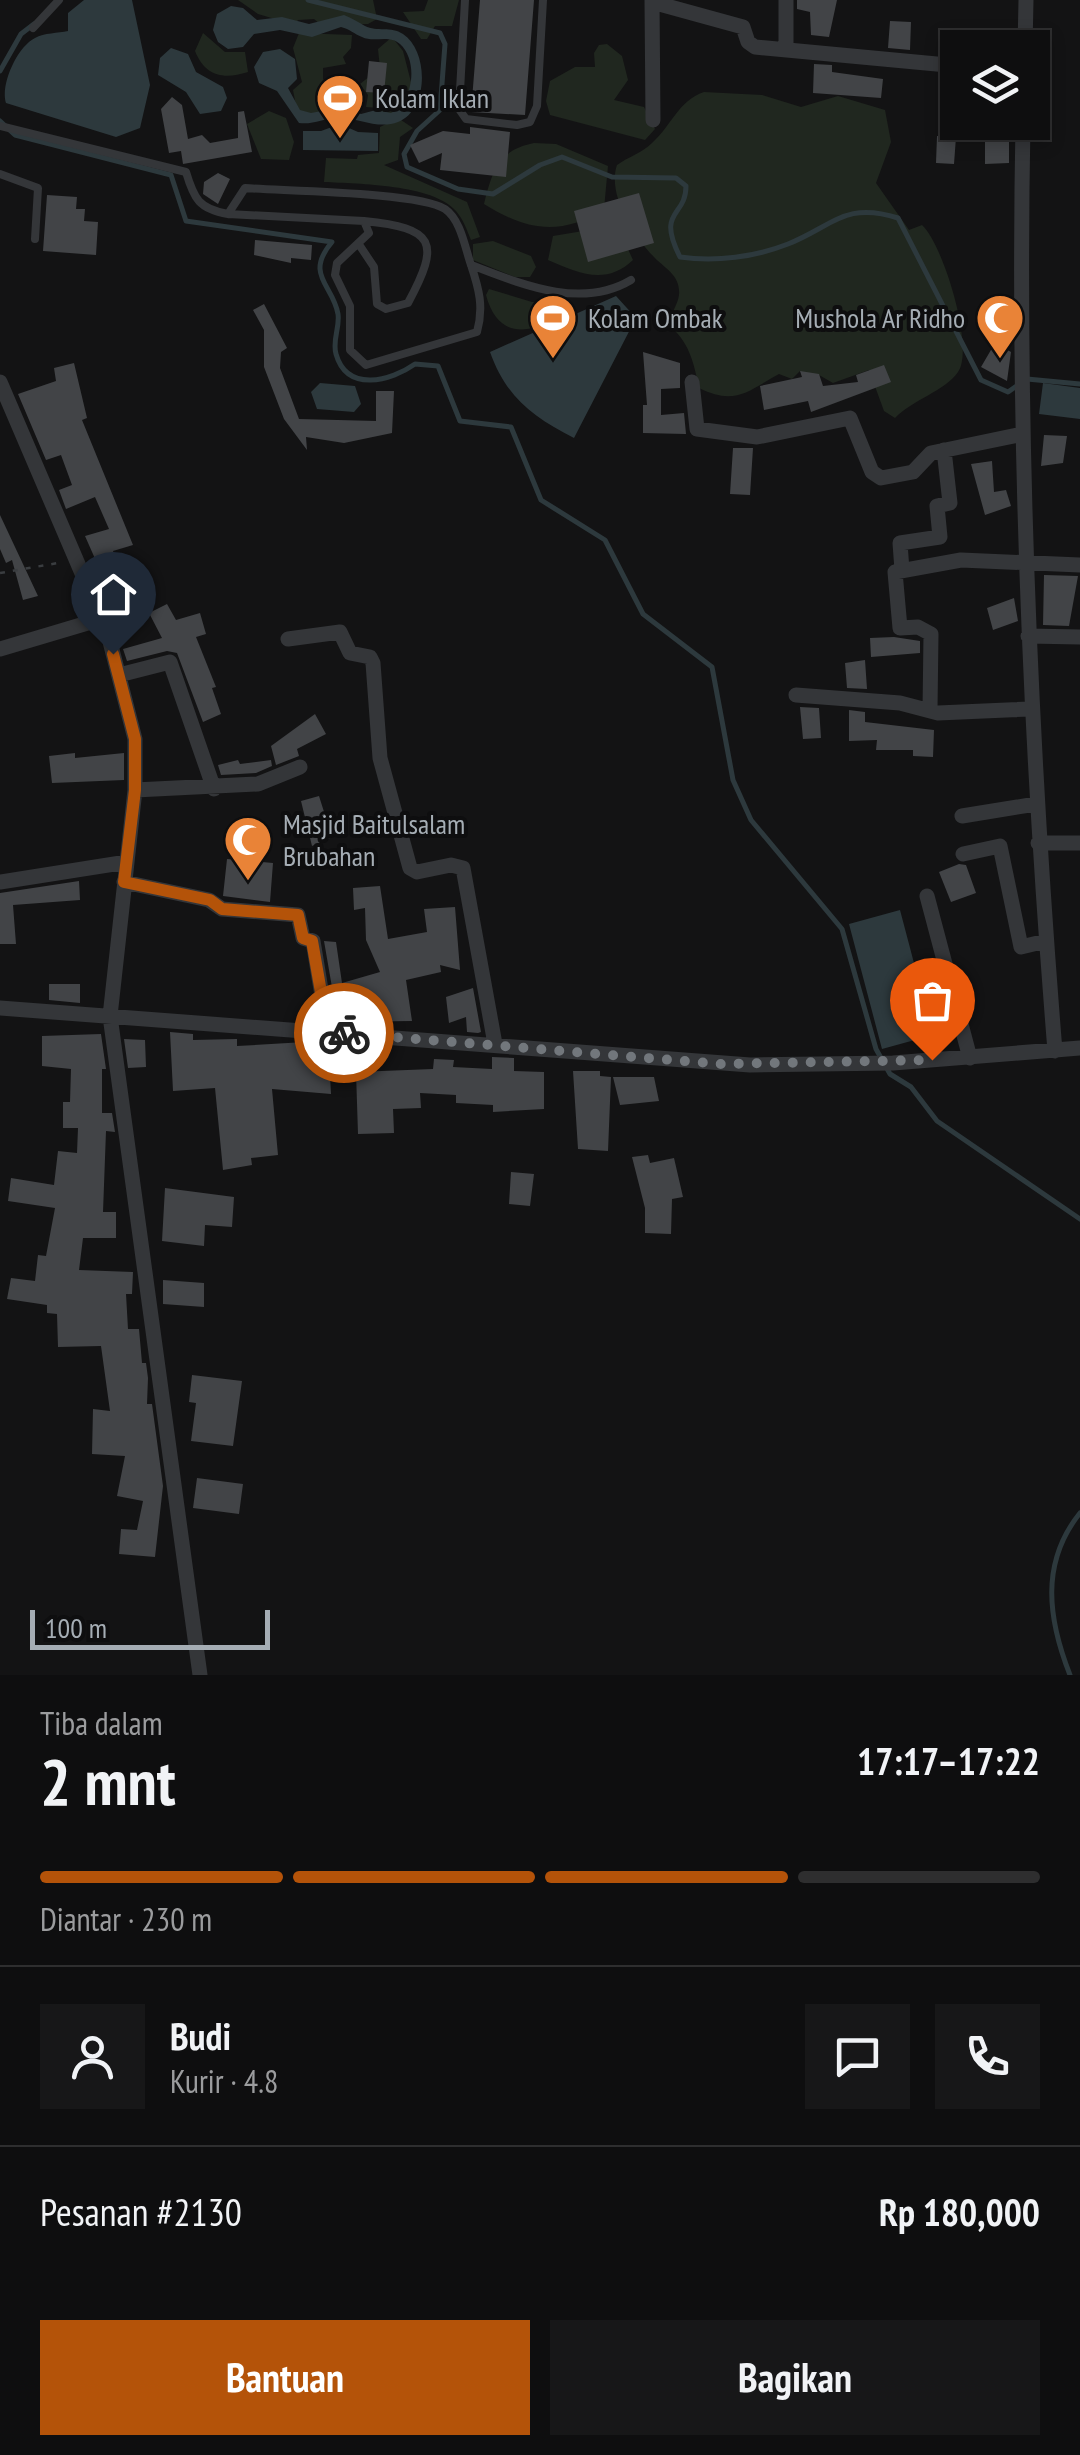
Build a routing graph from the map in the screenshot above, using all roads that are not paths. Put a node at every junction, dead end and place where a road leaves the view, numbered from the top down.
1 (58, 0) edge
2 (465, 0) edge
3 (544, 0) edge
4 (786, 0) edge
5 (1026, 0) edge
6 (652, 1) edge
7 (33, 28) dead end
8 (1025, 30) edge
9 (786, 47) junction
10 (940, 64) edge
11 (653, 120) dead end
12 (0, 126) edge
13 (1023, 140) edge
14 (0, 174) edge
15 (228, 214) junction
16 (364, 220) junction
17 (35, 239) dead end
18 (360, 246) junction
19 (471, 266) junction
20 (631, 280) dead end
21 (0, 382) edge
22 (692, 382) dead end
23 (1023, 434) junction
24 (944, 450) junction
25 (1026, 560) junction
26 (1080, 565) edge
27 (902, 570) junction
28 (101, 619) junction
29 (1028, 636) junction
30 (1080, 637) edge
31 (288, 639) dead end
32 (0, 649) edge
33 (118, 675) junction
34 (796, 695) dead end
35 (1030, 709) junction
36 (930, 710) junction
37 (300, 767) dead end
38 (135, 790) junction
39 (214, 790) junction
40 (1036, 804) junction
41 (962, 816) dead end
42 (1038, 843) junction
43 (1080, 843) edge
44 (963, 854) dead end
45 (127, 862) junction
46 (0, 881) edge
47 (124, 882) junction
48 (927, 896) dead end
49 (1046, 941) junction
50 (0, 1008) edge
51 (110, 1016) junction
52 (328, 1032) junction
53 (495, 1044) junction
54 (1080, 1048) edge
55 (1054, 1051) junction
56 (970, 1058) junction
57 (200, 1675) edge

1 - 7 lane
2 - 3 lane
4 - 9 street
5 - 8 street
6 - 9 street
6 - 11 street
9 - 10 street
12 - 15 lane
13 - 23 street
14 - 17 lane
15 - 16 lane
15 - 19 lane
16 - 18 lane
16 - 18 lane
18 - 19 lane
19 - 20 lane
21 - 28 street
22 - 24 street
23 - 24 street
23 - 25 street
24 - 27 street
25 - 26 street
25 - 27 street
25 - 29 street
27 - 36 street
28 - 32 street
28 - 33 street
29 - 30 street
29 - 35 street
31 - 53 street
33 - 38 street
33 - 39 street
34 - 36 street
35 - 36 street
35 - 40 street
37 - 39 street
38 - 39 street
38 - 45 street
40 - 41 street
40 - 42 street
42 - 43 street
42 - 49 street
44 - 49 street
45 - 46 street
45 - 47 street
47 - 51 street
47 - 52 street
48 - 56 street
49 - 55 street
50 - 51 street
51 - 52 street
51 - 57 street
52 - 53 street
53 - 56 street
54 - 55 street
55 - 56 street

